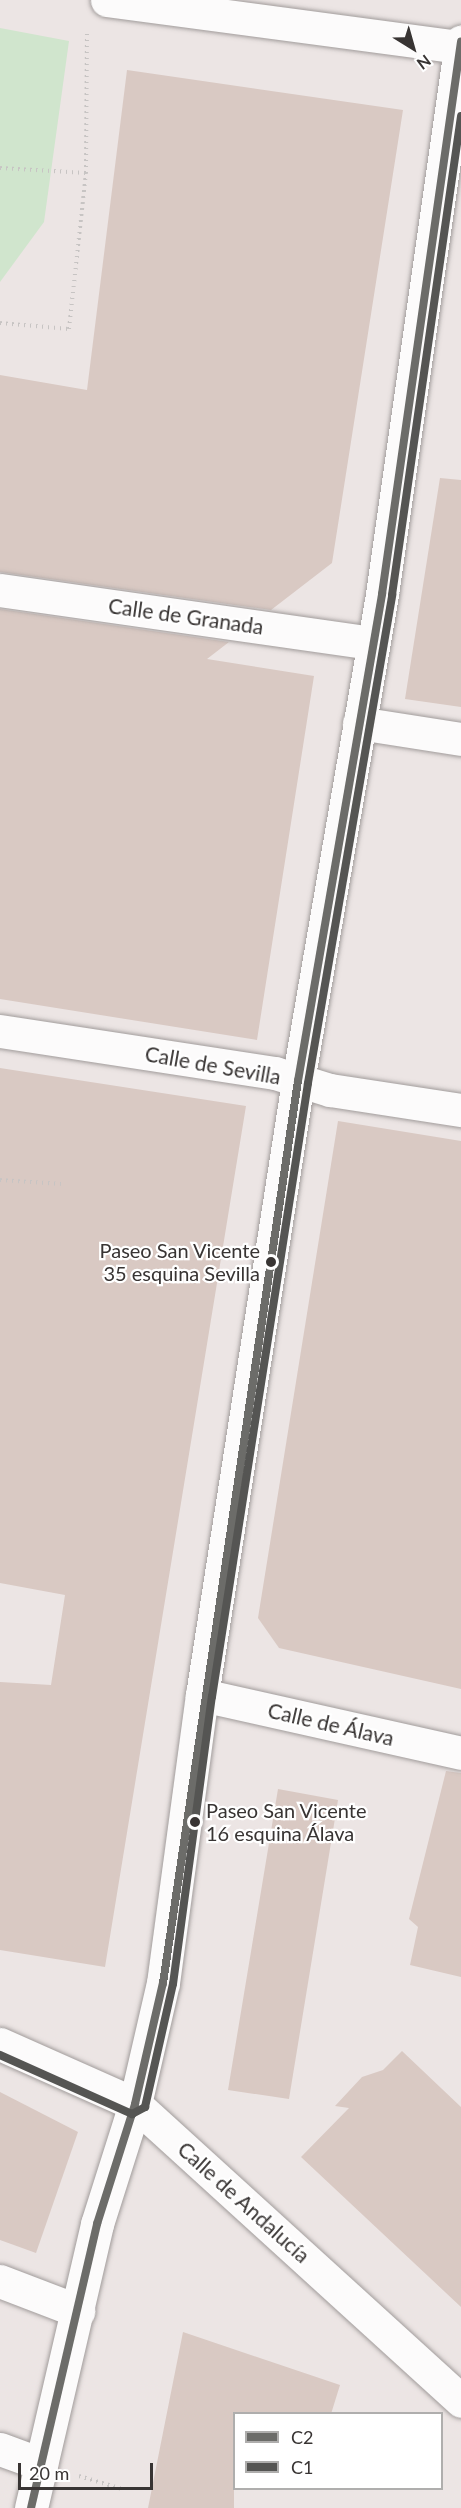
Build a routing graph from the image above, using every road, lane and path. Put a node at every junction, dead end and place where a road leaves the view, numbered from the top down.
1 (97, 12) edge
2 (460, 44) edge
3 (0, 168) edge
4 (86, 173) junction
5 (0, 323) edge
6 (0, 590) edge
7 (372, 643) junction
8 (359, 723) junction
9 (461, 739) edge
10 (0, 1031) edge
11 (298, 1081) junction
12 (461, 1110) edge
13 (0, 1180) edge
14 (61, 1184) dead end
15 (202, 1695) junction
16 (461, 1753) edge
17 (0, 2044) edge
18 (135, 2104) junction
19 (0, 2281) edge
20 (78, 2311) junction
21 (461, 2401) edge
22 (0, 2449) edge
23 (41, 2464) junction
24 (30, 2508) edge

1 - 2 street
1 - 4 path
2 - 7 street
3 - 4 path
4 - 5 path
6 - 7 street, Calle de Granada
7 - 8 street
8 - 9 street
8 - 11 street
10 - 11 street, Calle de Sevilla
11 - 12 street, Calle de Sevilla
11 - 15 street
13 - 14 path
15 - 16 street, Calle de Álava
15 - 18 street
17 - 18 street, Calle de Andalucía
18 - 20 street
18 - 21 street, Calle de Andalucía
19 - 20 street
20 - 23 street
22 - 23 street
23 - 24 street

